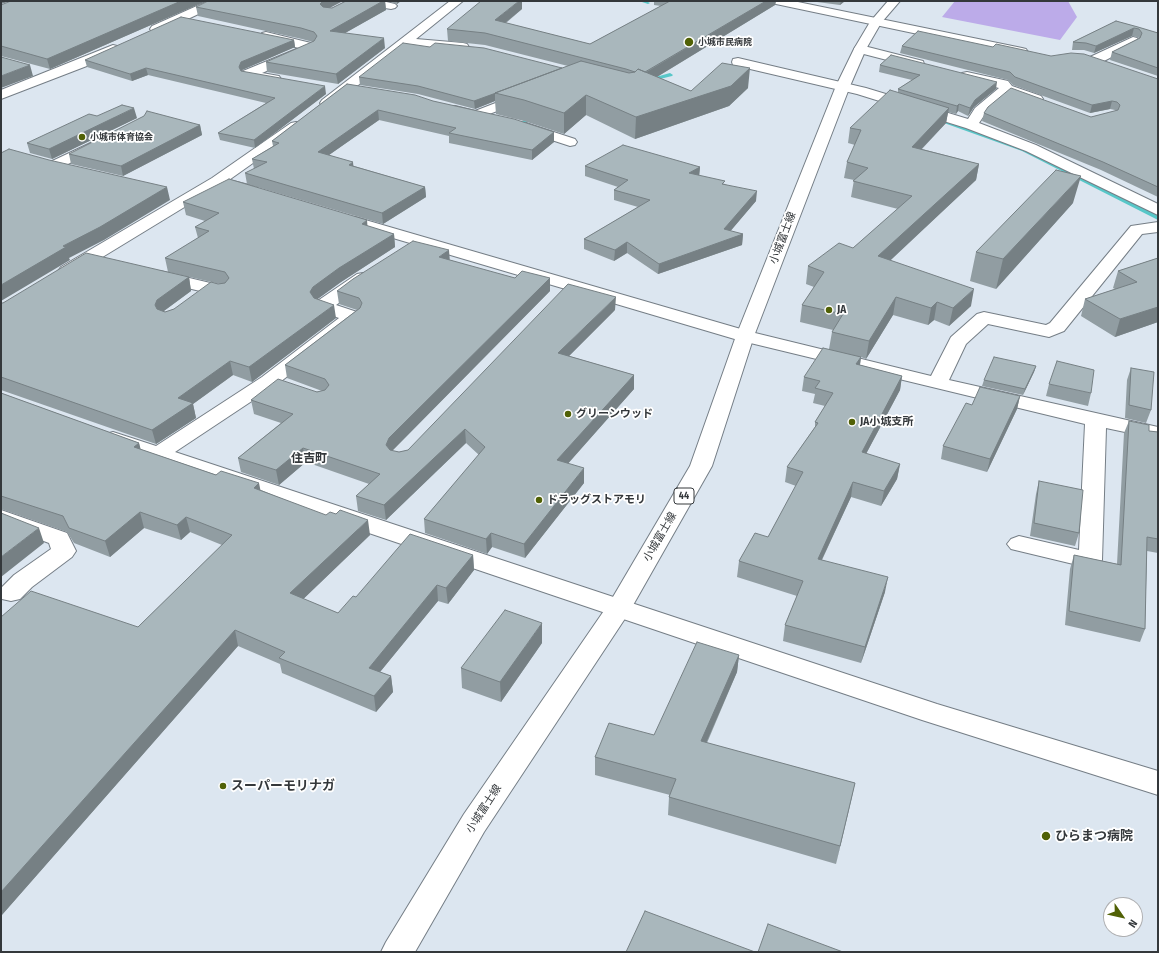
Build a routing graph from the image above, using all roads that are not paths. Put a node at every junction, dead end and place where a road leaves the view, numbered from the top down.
1 (218, 1) edge
2 (361, 1) edge
3 (457, 1) edge
4 (776, 1) edge
5 (894, 1) edge
6 (391, 6) dead end
7 (181, 18) junction
8 (876, 22) junction
9 (204, 23) edge
10 (146, 33) edge
11 (257, 34) edge
12 (404, 42) junction
13 (1132, 42) edge
14 (126, 43) edge
15 (478, 49) edge
16 (860, 49) junction
17 (1035, 55) edge
18 (738, 62) dead end
19 (1109, 65) edge
20 (929, 66) edge
21 (30, 69) edge
22 (951, 72) edge
23 (51, 75) junction
24 (287, 81) edge
25 (843, 86) junction
26 (326, 88) edge
27 (344, 89) junction
28 (1007, 89) junction
29 (368, 91) edge
30 (536, 92) edge
31 (1, 95) edge
32 (1047, 104) edge
33 (439, 106) edge
34 (476, 114) junction
35 (498, 120) edge
36 (512, 123) edge
37 (971, 125) junction
38 (107, 139) edge
39 (570, 142) dead end
40 (76, 171) edge
41 (217, 181) junction
42 (268, 195) edge
43 (1158, 210) edge
44 (338, 217) edge
45 (1158, 227) edge
46 (419, 242) junction
47 (400, 254) edge
48 (87, 259) junction
49 (110, 264) edge
50 (380, 267) edge
51 (141, 272) edge
52 (54, 279) edge
53 (569, 284) junction
54 (192, 301) edge
55 (553, 301) edge
56 (745, 336) junction
57 (269, 381) junction
58 (937, 383) junction
59 (291, 388) edge
60 (1096, 420) junction
61 (91, 430) edge
62 (1158, 433) edge
63 (158, 454) junction
64 (1, 517) edge
65 (1019, 544) dead end
66 (11, 594) dead end
67 (619, 608) junction
68 (1158, 783) edge
69 (397, 952) edge

1 - 7 street
2 - 6 street
3 - 12 street
4 - 8 street
5 - 8 street, 小城富士線 / 44
7 - 9 street
7 - 10 street
8 - 16 street, 小城富士線 / 44
8 - 17 street
11 - 24 street
12 - 15 street
12 - 27 street
13 - 19 street
14 - 23 street
16 - 20 street
16 - 25 street, 小城富士線 / 44
18 - 25 street
21 - 23 street
22 - 28 street
23 - 31 street
25 - 37 street
25 - 56 street, 小城富士線 / 44
26 - 27 street
27 - 29 street
27 - 41 street
28 - 32 street
28 - 37 street
30 - 34 street
33 - 34 street
34 - 35 street
36 - 39 street
37 - 43 street
38 - 40 street
41 - 42 street
41 - 48 street
44 - 46 street
45 - 58 street
46 - 47 street
46 - 53 street
48 - 49 street
48 - 52 street
50 - 57 street
51 - 54 street
53 - 55 street
53 - 56 street
56 - 58 street
56 - 67 street, 小城富士線 / 44
57 - 59 street
57 - 63 street
58 - 60 street
60 - 62 street
60 - 65 street
61 - 63 street
63 - 67 street
64 - 66 street
67 - 68 street
67 - 69 street, 小城富士線 / 44

